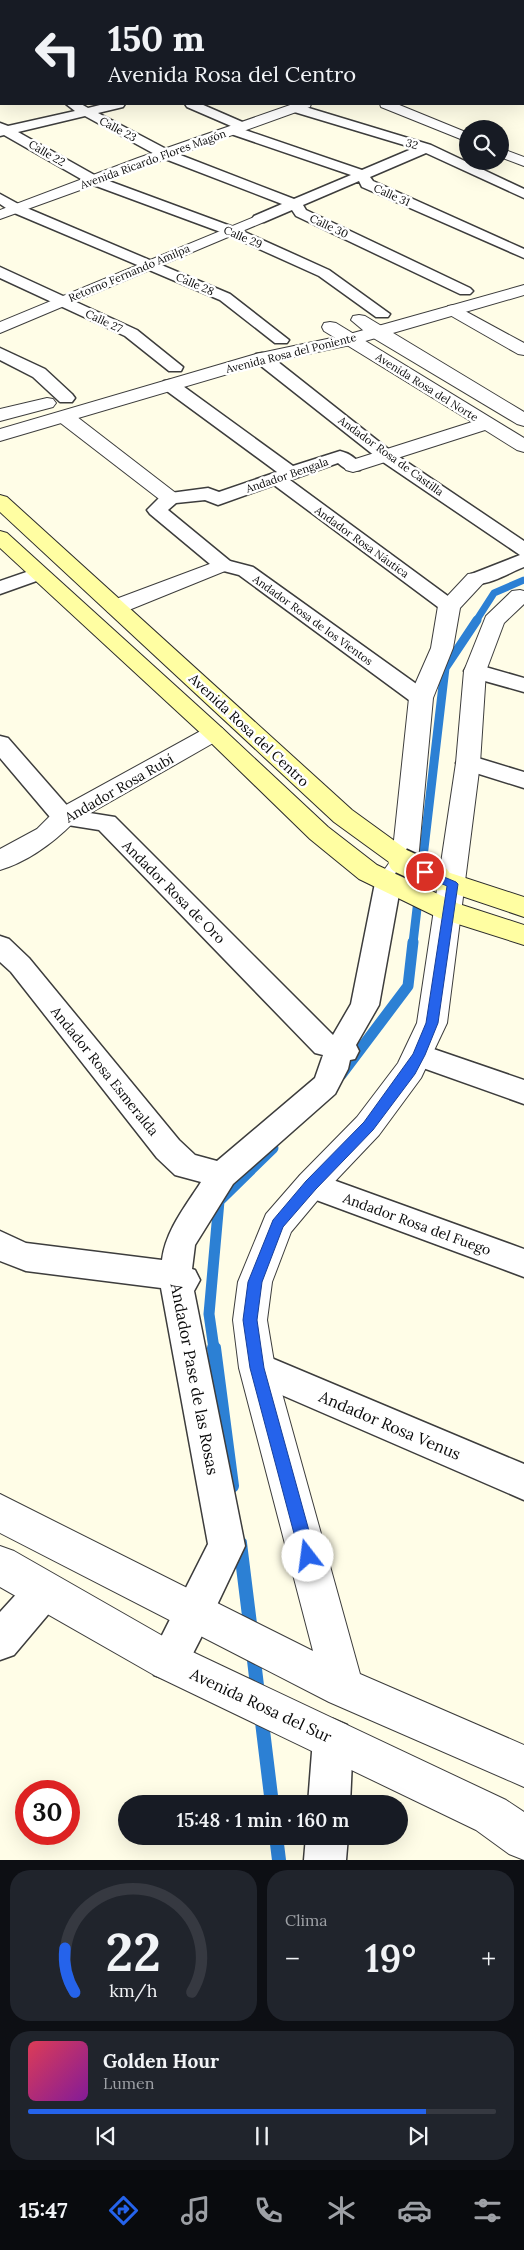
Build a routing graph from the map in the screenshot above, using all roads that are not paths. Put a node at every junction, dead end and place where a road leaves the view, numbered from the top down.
1 (74, 105) edge
2 (115, 105) edge
3 (193, 105) edge
4 (388, 105) edge
5 (300, 106) edge
6 (85, 112) junction
7 (237, 128) junction
8 (2, 130) edge
9 (459, 134) edge
10 (426, 148) junction
11 (164, 154) junction
12 (509, 156) edge
13 (524, 162) edge
14 (363, 175) junction
15 (93, 180) junction
16 (524, 194) edge
17 (0, 198) edge
18 (295, 204) junction
19 (17, 208) junction
20 (0, 215) edge
21 (259, 219) joint
22 (231, 231) junction
23 (524, 254) edge
24 (150, 265) junction
25 (0, 272) edge
26 (524, 275) edge
27 (524, 290) edge
28 (465, 291) junction
29 (63, 301) junction
30 (454, 310) junction
31 (382, 314) junction
32 (359, 320) junction
33 (330, 327) junction
34 (0, 328) edge
35 (376, 332) junction
36 (281, 340) junction
37 (349, 340) junction
38 (524, 350) edge
39 (0, 353) edge
40 (262, 358) junction
41 (175, 367) junction
42 (170, 385) junction
43 (65, 408) junction
44 (0, 415) edge
45 (523, 418) edge
46 (486, 424) junction
47 (0, 435) edge
48 (524, 446) edge
49 (386, 456) junction
50 (353, 466) joint
51 (283, 476) junction
52 (170, 498) junction
53 (0, 501) edge
54 (0, 537) edge
55 (524, 550) edge
56 (524, 560) edge
57 (224, 565) junction
58 (38, 574) junction
59 (476, 579) joint
60 (0, 588) edge
61 (523, 596) edge
62 (449, 606) junction
63 (116, 607) junction
64 (475, 672) junction
65 (524, 685) edge
66 (420, 698) junction
67 (214, 733) junction
68 (0, 743) edge
69 (468, 763) junction
70 (524, 780) edge
71 (64, 817) junction
72 (0, 861) edge
73 (399, 873) junction
74 (443, 895) junction
75 (524, 907) edge
76 (524, 935) edge
77 (0, 946) edge
78 (342, 1050) junction
79 (419, 1055) junction
80 (524, 1092) edge
81 (222, 1175) junction
82 (311, 1185) junction
83 (0, 1244) edge
84 (524, 1263) edge
85 (180, 1278) junction
86 (257, 1368) junction
87 (524, 1482) edge
88 (0, 1513) edge
89 (0, 1565) edge
90 (44, 1590) junction
91 (204, 1618) junction
92 (0, 1641) edge
93 (184, 1668) junction
94 (343, 1688) junction
95 (333, 1739) junction
96 (524, 1766) edge
97 (330, 1795) edge
98 (524, 1839) edge
99 (326, 1845) edge
100 (325, 1860) edge

1 - 6 street, Calle 23
2 - 6 street
3 - 7 street, Calle 31
4 - 9 street
5 - 7 street, Avenida Ricardo Flores Magón
5 - 10 street, 32
6 - 8 street
6 - 11 street, Calle 23
7 - 11 street, Avenida Ricardo Flores Magón
7 - 14 street, Calle 31
8 - 15 street, Calle 22
10 - 14 street
10 - 16 street, 32
11 - 15 street, Avenida Ricardo Flores Magón
11 - 18 street, Calle 30
12 - 13 street
14 - 18 street
14 - 23 street, Calle 31
15 - 19 street, Avenida Ricardo Flores Magón
15 - 22 street, Calle 29
17 - 19 street, Calle 28
18 - 21 street
18 - 28 street, Calle 30
19 - 20 street, Avenida Ricardo Flores Magón
19 - 24 street, Calle 28
21 - 22 street, Retorno Fernando Amilpa
22 - 24 street, Retorno Fernando Amilpa
22 - 31 street, Calle 29
24 - 29 street, Retorno Fernando Amilpa
24 - 36 street, Calle 28
25 - 29 street, Calle 27
26 - 28 street, Avenida Rosa del Poniente
27 - 30 street, Avenida Rosa del Poniente
28 - 31 street, Avenida Rosa del Poniente
29 - 34 street, Retorno Fernando Amilpa
29 - 41 street, Calle 27
30 - 35 street, Avenida Rosa del Poniente
30 - 38 street
31 - 32 street, Avenida Rosa del Poniente
32 - 33 street, Avenida Rosa del Poniente
32 - 35 street, Avenida Rosa del Norte
33 - 36 street, Avenida Rosa del Poniente
33 - 37 street, Avenida Rosa del Norte
35 - 37 street, Avenida Rosa del Poniente
35 - 45 street, Avenida Rosa del Norte
36 - 41 street, Avenida Rosa del Poniente
37 - 40 street, Avenida Rosa del Poniente
37 - 46 street, Avenida Rosa del Norte
39 - 43 street
40 - 42 street, Avenida Rosa del Poniente
40 - 49 street, Andador Rosa de Castilla
41 - 43 street, Avenida Rosa del Poniente
42 - 43 street, Avenida Rosa del Poniente
42 - 51 street, Andador Rosa Náutica
43 - 44 street, Avenida Rosa del Poniente
43 - 47 street, Avenida Rosa del Poniente
43 - 52 street
46 - 48 street, Avenida Rosa del Norte
46 - 49 street, Andador Bengala
49 - 50 street, Andador Bengala
49 - 55 street, Andador Rosa de Castilla
50 - 51 street, Andador Bengala
51 - 52 street, Andador Bengala
51 - 62 street, Andador Rosa Náutica
52 - 57 street, Andador Rosa de los Vientos
53 - 63 main road, Avenida Rosa del Centro
54 - 58 main road, Avenida Rosa del Centro
56 - 59 street
57 - 63 street
57 - 66 street, Andador Rosa de los Vientos
58 - 60 street
58 - 67 main road, Avenida Rosa del Centro
59 - 62 street
61 - 64 street
62 - 66 street
63 - 73 main road, Avenida Rosa del Centro
64 - 65 street
64 - 69 street
66 - 73 street
67 - 71 street, Andador Rosa Rubí
67 - 73 main road, Avenida Rosa del Centro
68 - 71 street
69 - 70 street
69 - 74 street
71 - 72 street, Andador Rosa Rubí
71 - 78 street, Andador Rosa de Oro
73 - 74 main road, Avenida Rosa del Centro
73 - 78 street, Andador Pase de las Rosas
74 - 75 main road, Avenida Rosa del Centro
74 - 76 main road, Avenida Rosa del Centro
74 - 79 street
77 - 81 street, Andador Rosa Esmeralda
78 - 81 street, Andador Pase de las Rosas
79 - 80 street
79 - 82 street
81 - 85 street, Andador Pase de las Rosas
82 - 84 street, Andador Rosa del Fuego
82 - 86 street
83 - 85 street
85 - 91 street, Andador Pase de las Rosas
86 - 87 street, Andador Rosa Venus
86 - 94 street
88 - 91 street
89 - 90 street, Avenida Rosa del Sur
90 - 92 street
90 - 93 street, Avenida Rosa del Sur
91 - 93 street, Andador Pase de las Rosas
91 - 94 street
93 - 95 street, Avenida Rosa del Sur
94 - 96 street
95 - 97 street
95 - 98 street, Avenida Rosa del Sur
99 - 100 street

